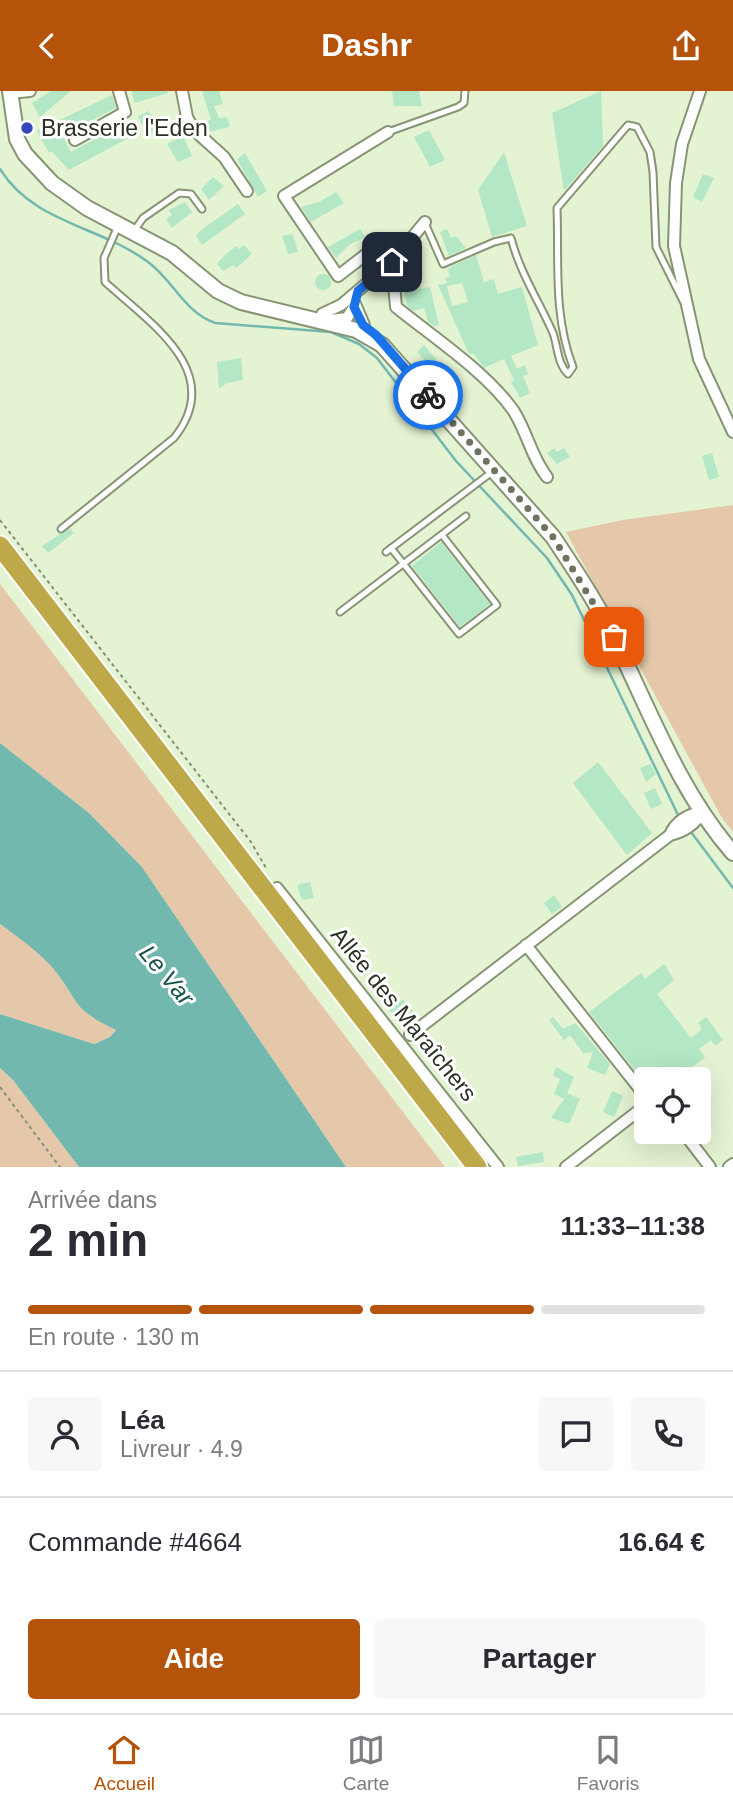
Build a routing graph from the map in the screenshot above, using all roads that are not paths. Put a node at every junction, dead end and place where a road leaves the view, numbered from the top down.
1 (30, 91) edge
2 (119, 91) edge
3 (182, 91) edge
4 (465, 91) edge
5 (700, 91) edge
6 (10, 92) edge
7 (387, 132) joint
8 (75, 140) dead end
9 (247, 191) dead end
10 (202, 209) dead end
11 (425, 222) joint
12 (116, 231) junction
13 (132, 234) junction
14 (389, 264) junction
15 (689, 313) junction
16 (318, 317) junction
17 (349, 317) junction
18 (733, 432) edge
19 (494, 470) junction
20 (547, 477) dead end
21 (466, 516) dead end
22 (61, 529) dead end
23 (442, 535) junction
24 (0, 546) edge
25 (403, 564) junction
26 (0, 566) edge
27 (340, 611) dead end
28 (702, 812) junction
29 (733, 853) edge
30 (277, 888) road end
31 (526, 945) junction
32 (410, 1035) dead end
33 (634, 1082) edge
34 (634, 1114) edge
35 (692, 1144) edge
36 (461, 1167) edge
37 (477, 1167) edge
38 (498, 1167) edge
39 (566, 1167) edge
40 (710, 1167) edge

1 - 6 street
2 - 8 street
3 - 9 street
4 - 7 lane
5 - 15 street
6 - 12 main road
7 - 14 street
10 - 13 lane
11 - 14 street
11 - 15 lane
12 - 13 main road
12 - 22 lane
13 - 16 main road
14 - 17 street
14 - 20 street
15 - 18 street
16 - 17 main road
16 - 17 street
17 - 19 main road
19 - 25 lane
19 - 28 main road
21 - 23 lane
23 - 25 lane
23 - 25 lane
24 - 37 highway
25 - 27 lane
26 - 36 highway
28 - 29 main road
28 - 31 street
30 - 38 street, Allée des Maraîchers
31 - 32 street
31 - 33 street
34 - 39 street
35 - 40 street

